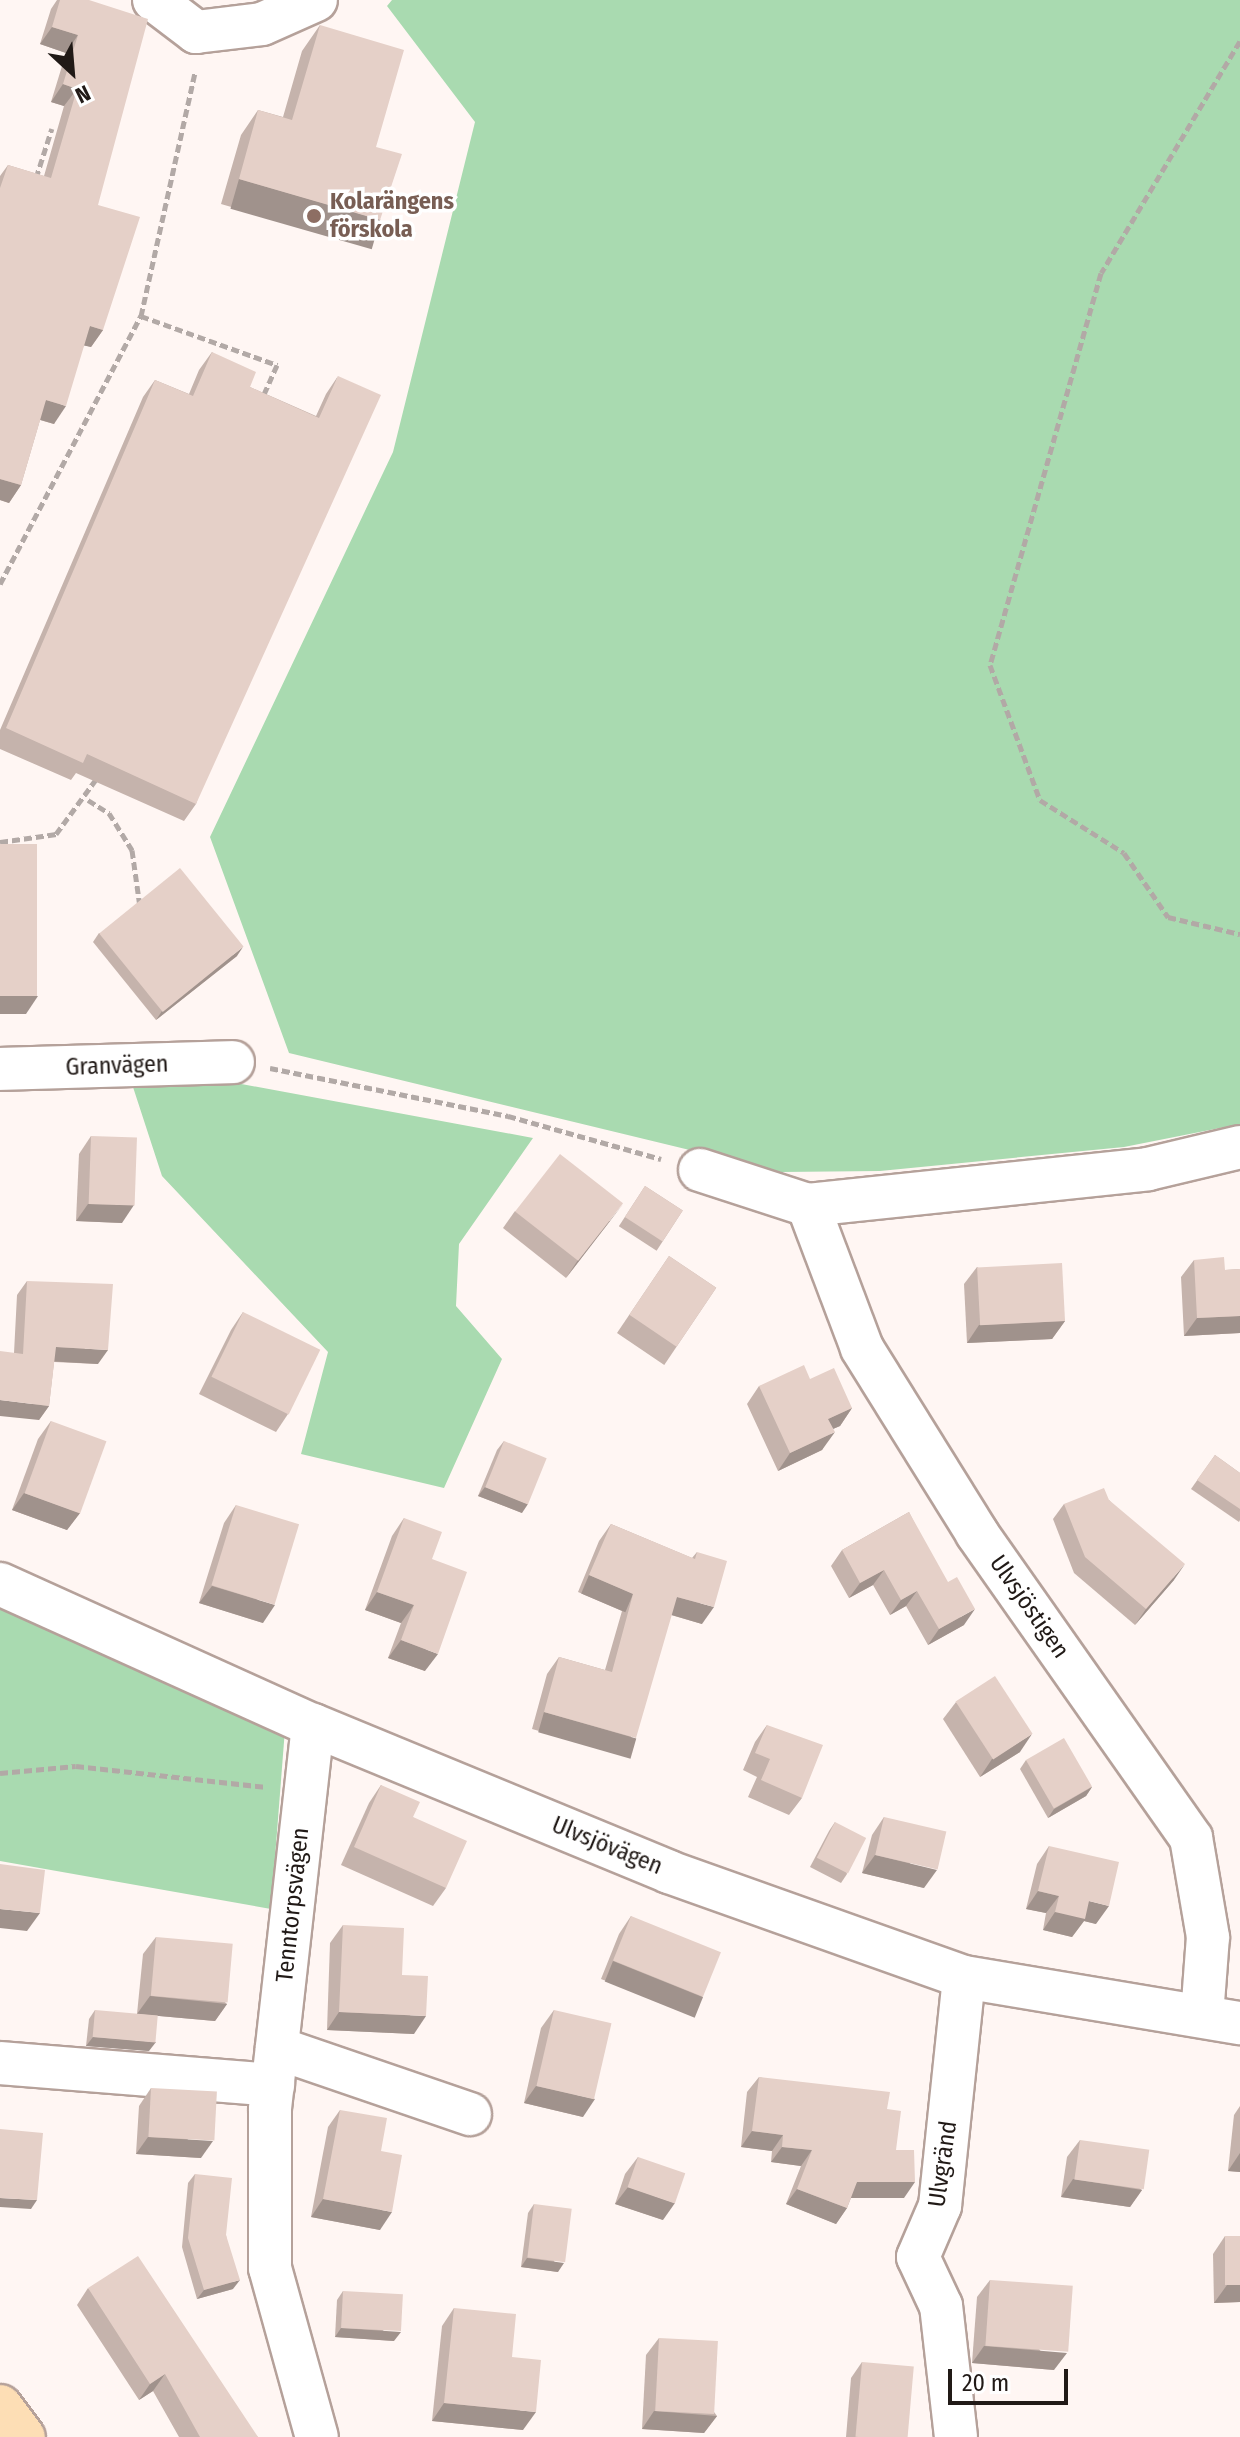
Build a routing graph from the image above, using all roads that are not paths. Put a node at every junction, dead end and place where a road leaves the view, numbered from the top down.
1 (154, 0) edge
2 (316, 0) edge
3 (233, 1062) road end
4 (0, 1069) edge
5 (1240, 1147) edge
6 (700, 1170) road end
7 (808, 1205) junction
8 (0, 1584) edge
9 (313, 1725) junction
10 (964, 1977) junction
11 (1221, 2020) edge
12 (0, 2063) edge
13 (275, 2066) junction
14 (470, 2114) dead end
15 (0, 2407) edge
16 (23, 2437) edge
17 (317, 2437) edge
18 (956, 2437) edge

1 - 2 street
3 - 4 street, Granvägen
5 - 7 street
6 - 7 street
7 - 11 street, Ulvsjöstigen
8 - 9 street, Ulvsjövägen
9 - 10 street, Ulvsjövägen
9 - 13 street, Tenntorpsvägen
10 - 11 street, Ulvsjövägen
10 - 18 street, Ulvgränd
12 - 13 street
13 - 14 street
13 - 17 street, Tenntorpsvägen
15 - 16 main road

